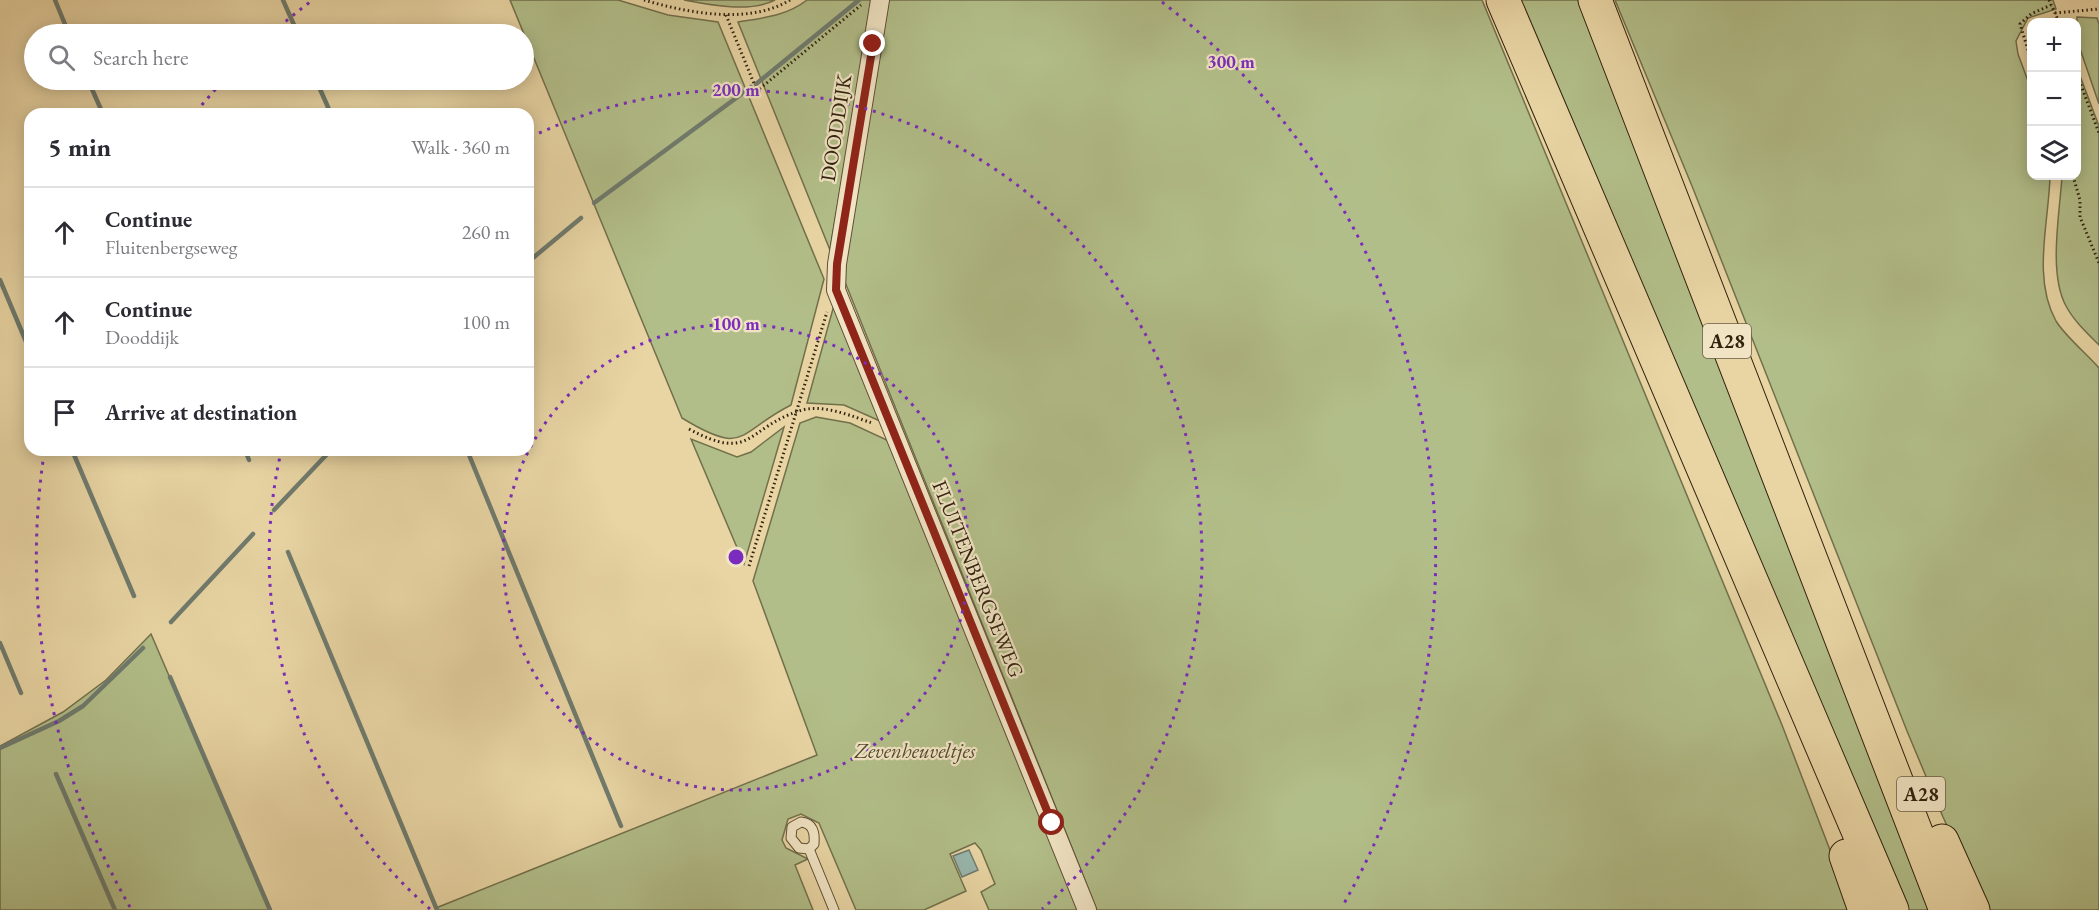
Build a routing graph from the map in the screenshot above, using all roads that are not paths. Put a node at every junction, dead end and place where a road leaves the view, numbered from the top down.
1 (880, 0) edge
2 (1503, 0) edge
3 (1595, 0) edge
4 (837, 264) joint
5 (1773, 633) junction
6 (1859, 683) junction
7 (810, 849) dead end
8 (834, 910) edge
9 (1088, 910) edge
10 (1865, 910) edge
11 (1892, 910) edge
12 (1946, 910) edge
13 (1973, 910) edge

1 - 4 street, DOODDIJK
2 - 5 highway
3 - 6 highway, A28
4 - 9 street, FLUITENBERGSEWEG
5 - 10 highway
5 - 11 highway
6 - 12 highway, A28
6 - 13 highway, A28
7 - 8 lane

